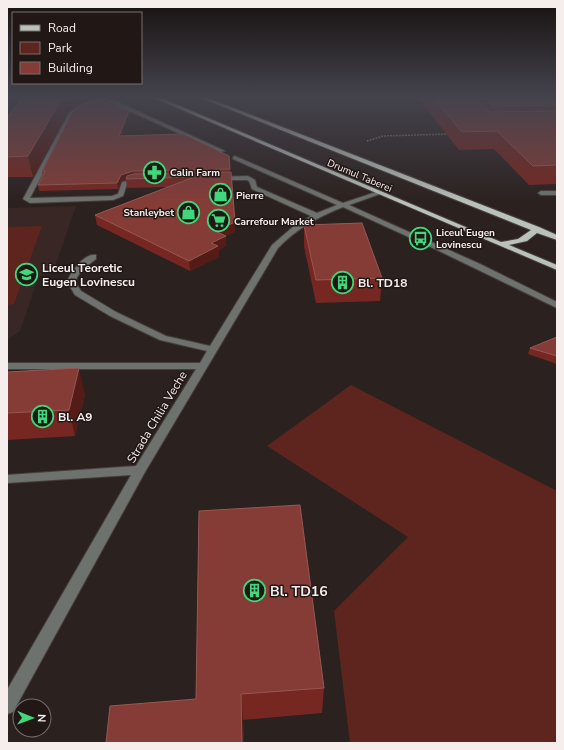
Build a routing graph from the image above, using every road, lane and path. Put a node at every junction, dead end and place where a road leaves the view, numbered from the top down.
1 (61, 133) edge
2 (182, 133) edge
3 (238, 133) edge
4 (291, 133) edge
5 (451, 133) edge
6 (365, 142) dead end
7 (222, 151) edge
8 (235, 158) dead end
9 (212, 178) edge
10 (150, 180) edge
11 (378, 193) junction
12 (541, 193) edge
13 (557, 193) edge
14 (344, 205) junction
15 (317, 216) junction
16 (536, 230) junction
17 (557, 238) edge
18 (500, 244) junction
19 (93, 257) dead end
20 (557, 268) edge
21 (557, 305) edge
22 (213, 350) junction
23 (7, 366) edge
24 (203, 366) junction
25 (140, 470) junction
26 (7, 479) edge
27 (7, 706) edge

1 - 10 street
2 - 7 street
3 - 11 main road, Drumul Taberei
4 - 16 main road, Drumul Taberei
5 - 6 path
8 - 14 street
9 - 15 street
11 - 14 street, Strada Chilia Veche
11 - 18 main road, Drumul Taberei
12 - 13 street
14 - 15 street, Strada Chilia Veche
14 - 21 street
15 - 22 street, Strada Chilia Veche
16 - 17 main road, Drumul Taberei
16 - 18 main road
18 - 20 main road, Drumul Taberei
19 - 22 street
22 - 24 street, Strada Chilia Veche
23 - 24 street
24 - 25 street, Strada Chilia Veche
25 - 26 street
25 - 27 street, Strada Chilia Veche

